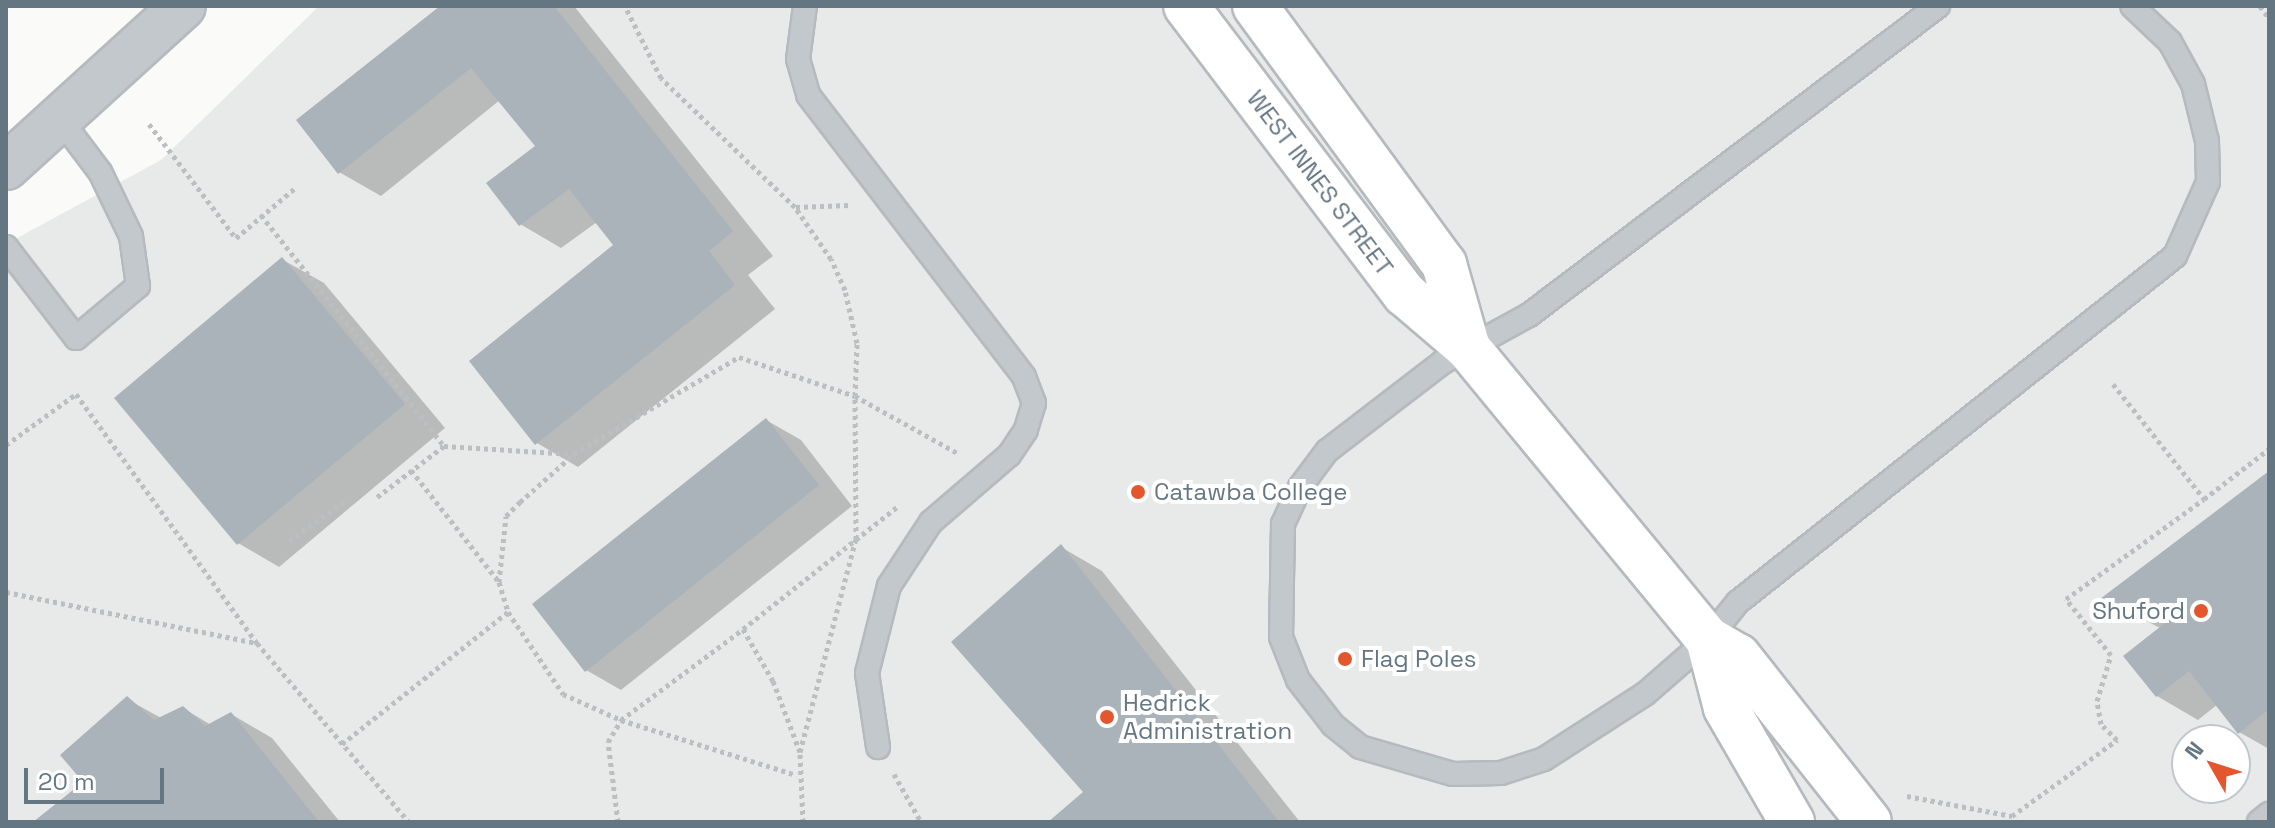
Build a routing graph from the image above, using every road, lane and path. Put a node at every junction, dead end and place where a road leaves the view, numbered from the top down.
1 (183, 6) edge
2 (625, 6) edge
3 (805, 6) edge
4 (1186, 6) edge
5 (1255, 6) edge
6 (1938, 6) edge
7 (2132, 6) edge
8 (2260, 6) edge
9 (2269, 18) edge
10 (60, 119) junction
11 (149, 124) dead end
12 (6, 167) edge
13 (294, 189) dead end
14 (261, 215) junction
15 (6, 247) edge
16 (1468, 348) junction
17 (2113, 384) dead end
18 (855, 396) junction
19 (6, 445) edge
20 (444, 446) junction
21 (2269, 449) edge
22 (574, 454) junction
23 (950, 465) dead end
24 (411, 470) junction
25 (377, 497) dead end
26 (2204, 499) junction
27 (346, 500) dead end
28 (903, 502) dead end
29 (856, 539) junction
30 (289, 541) dead end
31 (499, 582) junction
32 (6, 592) edge
33 (508, 612) junction
34 (743, 629) junction
35 (1708, 639) junction
36 (257, 643) junction
37 (621, 720) junction
38 (342, 744) junction
39 (878, 747) joint
40 (800, 752) junction
41 (797, 775) junction
42 (1886, 809) edge
43 (2269, 814) edge
44 (409, 822) edge
45 (618, 822) edge
46 (803, 822) edge
47 (921, 822) edge
48 (1792, 822) edge
49 (2259, 822) edge

1 - 10 street
2 - 18 path
3 - 39 lane
4 - 16 main road, WEST INNES STREET
5 - 16 main road, WEST INNES STREET
6 - 16 lane
7 - 35 lane
8 - 9 path
10 - 12 street
10 - 15 lane
11 - 14 path
13 - 14 path
14 - 20 path
16 - 35 main road, WEST INNES STREET
16 - 35 lane
17 - 26 path
18 - 22 path
18 - 23 path
18 - 29 path
19 - 36 path
20 - 22 path
20 - 24 path
21 - 26 path
22 - 31 path
24 - 25 path
24 - 31 path
26 - 42 path
27 - 30 path
28 - 29 path
29 - 34 path
29 - 40 path
31 - 33 path
32 - 36 path
33 - 37 path
33 - 38 path
34 - 37 path
34 - 40 path
35 - 42 main road, WEST INNES STREET
35 - 48 main road, WEST INNES STREET
36 - 38 path
37 - 41 path
37 - 45 path
38 - 44 path
39 - 47 path
40 - 41 path
41 - 46 path
43 - 49 lane

